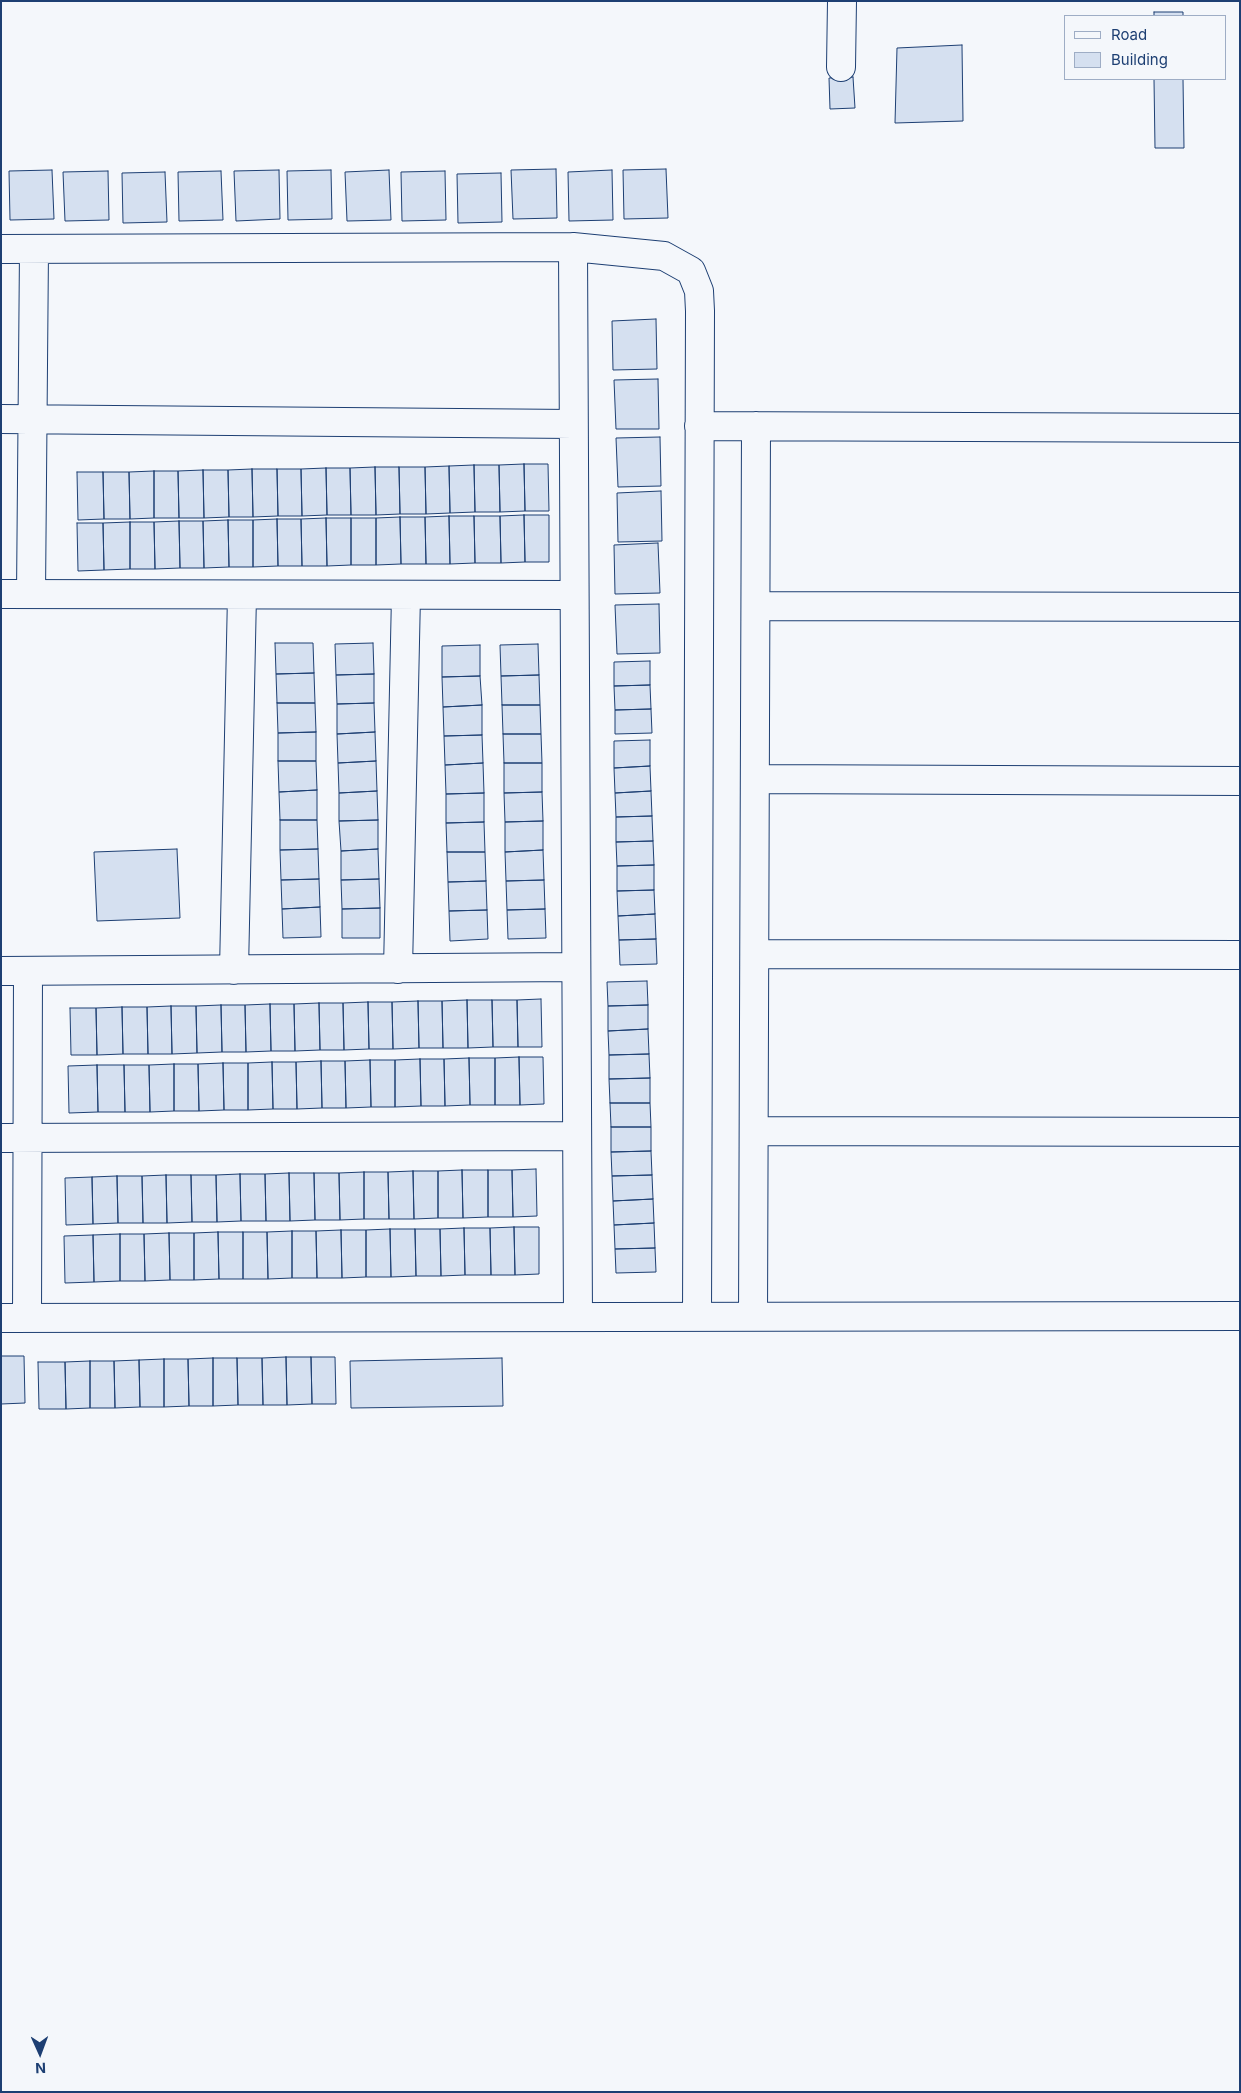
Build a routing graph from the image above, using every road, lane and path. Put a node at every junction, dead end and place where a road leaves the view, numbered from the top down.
1 (842, 1) edge
2 (841, 67) dead end
3 (573, 247) junction
4 (1, 249) edge
5 (34, 250) junction
6 (1, 419) edge
7 (33, 419) junction
8 (574, 424) junction
9 (700, 426) junction
10 (756, 426) junction
11 (1240, 428) edge
12 (1, 594) edge
13 (31, 594) junction
14 (242, 595) junction
15 (406, 595) junction
16 (574, 596) junction
17 (756, 606) junction
18 (1240, 607) edge
19 (755, 779) junction
20 (1240, 781) edge
21 (755, 954) junction
22 (1240, 955) edge
23 (576, 968) junction
24 (398, 969) junction
25 (234, 970) junction
26 (14, 971) edge
27 (754, 1131) junction
28 (1240, 1132) edge
29 (577, 1136) junction
30 (14, 1138) edge
31 (1240, 1316) edge
32 (578, 1317) junction
33 (697, 1317) junction
34 (753, 1317) junction
35 (14, 1318) edge

1 - 2 street
3 - 5 street
3 - 8 street
3 - 9 street
4 - 5 street
5 - 7 street
6 - 7 street
7 - 8 street
7 - 13 street
8 - 16 street
9 - 10 street
9 - 33 street
10 - 11 street
10 - 17 street
12 - 13 street
13 - 14 street
14 - 15 street
14 - 25 street
15 - 16 street
15 - 24 street
16 - 23 street
17 - 18 street
17 - 19 street
19 - 20 street
19 - 21 street
21 - 22 street
21 - 27 street
23 - 24 street
23 - 29 street
24 - 25 street
25 - 26 street
26 - 30 street
27 - 28 street
27 - 34 street
29 - 30 street
29 - 32 street
30 - 35 street
31 - 34 street
32 - 33 street
32 - 35 street
33 - 34 street

